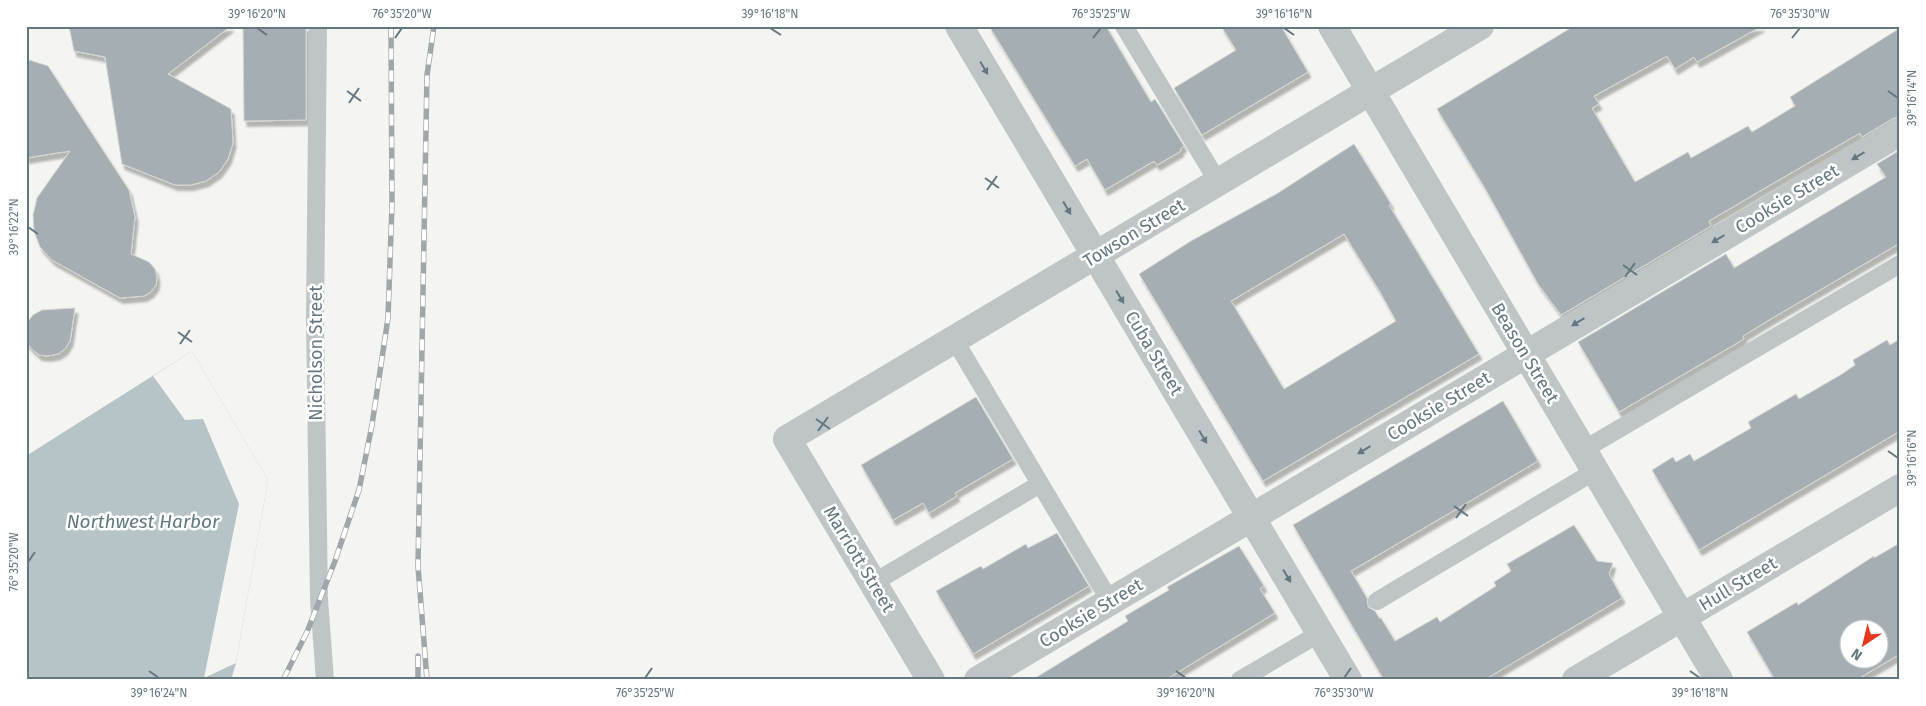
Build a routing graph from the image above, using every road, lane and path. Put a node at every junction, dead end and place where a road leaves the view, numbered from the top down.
1 (318, 26) edge
2 (959, 26) edge
3 (1124, 26) edge
4 (1332, 26) edge
5 (1480, 26) edge
6 (1371, 91) junction
7 (1900, 132) edge
8 (1218, 182) junction
9 (1095, 255) junction
10 (1900, 264) edge
11 (954, 339) junction
12 (1526, 354) junction
13 (787, 439) joint
14 (1589, 461) junction
15 (1040, 484) junction
16 (1900, 488) edge
17 (1251, 517) junction
18 (873, 583) junction
19 (1110, 601) junction
20 (1377, 601) dead end
21 (1682, 617) junction
22 (1320, 633) junction
23 (325, 680) edge
24 (931, 680) edge
25 (978, 680) edge
26 (1240, 680) edge
27 (1348, 680) edge
28 (1576, 680) edge
29 (1718, 680) edge

1 - 23 lane, Nicholson Street
2 -> 9 street, Cuba Street
3 - 8 lane
4 - 6 street, Beason Street
5 - 6 street, Towson Street
6 - 8 street, Towson Street
6 - 12 street, Beason Street
7 -> 12 street, Cooksie Street
8 - 9 street, Towson Street
9 - 11 street, Towson Street
9 -> 17 street, Cuba Street
10 - 14 lane
11 - 13 street, Towson Street
11 - 15 lane
12 - 14 street, Beason Street
12 -> 17 street, Cooksie Street
13 - 18 street, Marriott Street
14 - 20 lane
14 - 21 street, Beason Street
15 - 18 lane
15 - 19 lane
16 - 21 street, Hull Street
17 - 19 street, Cooksie Street
17 -> 22 street, Cuba Street
18 - 24 street, Marriott Street
19 - 25 street, Cooksie Street
21 - 28 street, Hull Street
21 - 29 street, Beason Street
22 - 26 lane
22 - 27 street, Cuba Street

